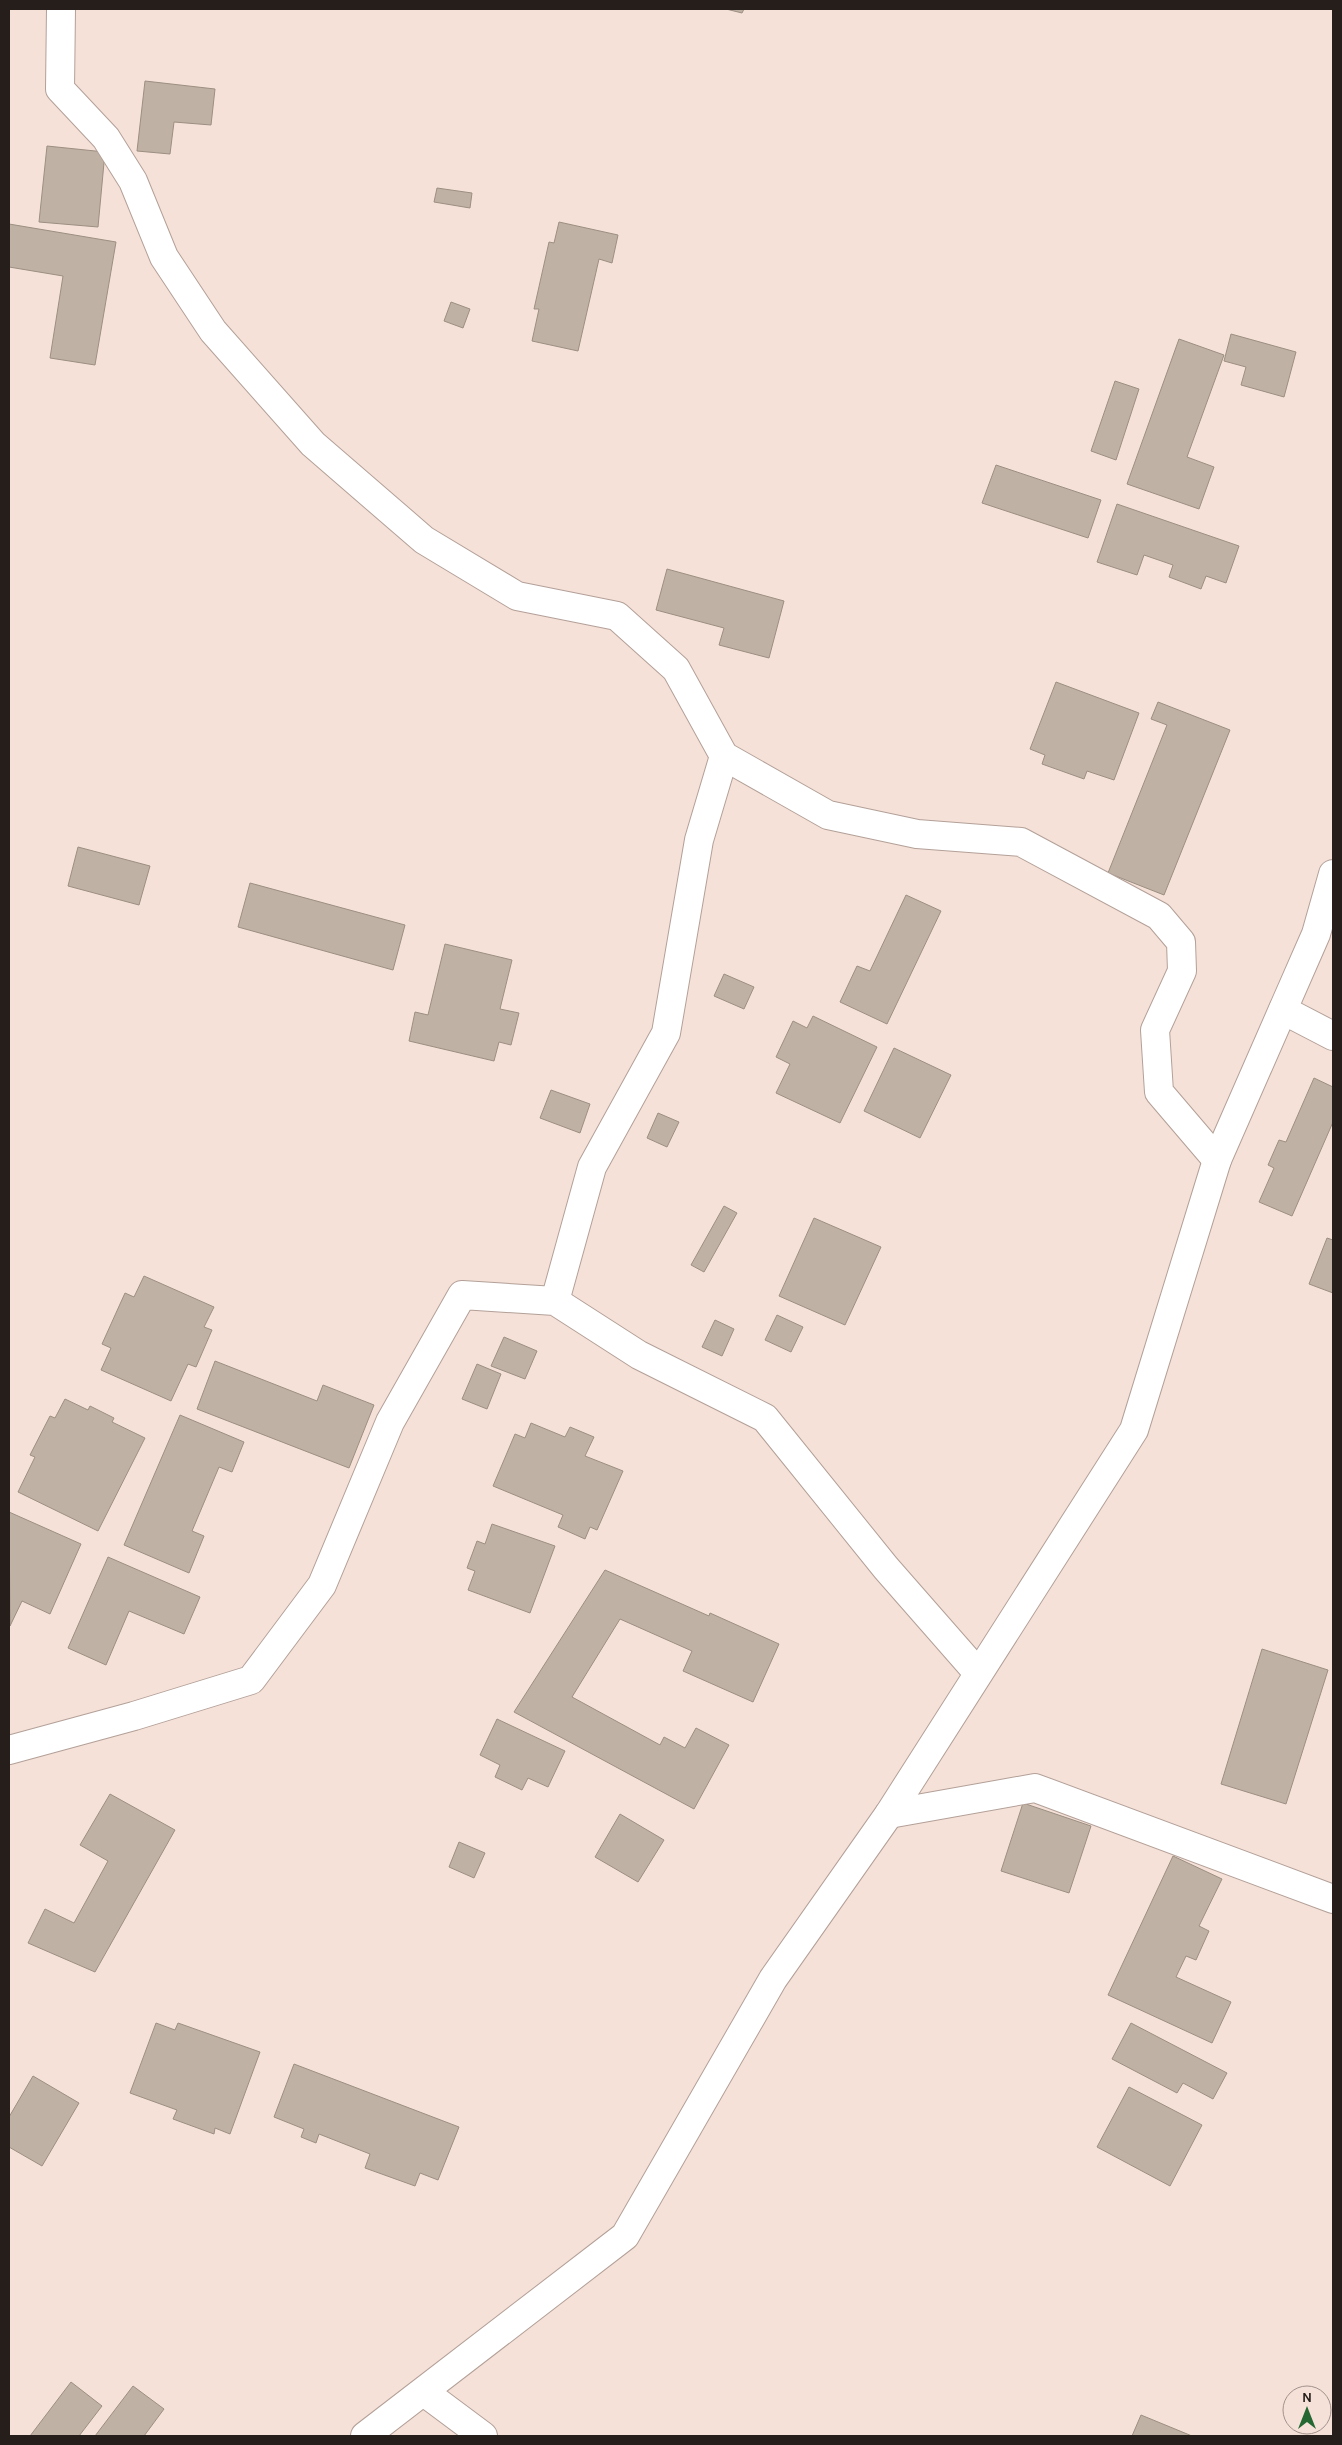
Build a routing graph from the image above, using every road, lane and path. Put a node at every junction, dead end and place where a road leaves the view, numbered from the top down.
1 (61, 9) edge
2 (724, 756) junction
3 (1333, 874) edge
4 (1283, 1010) junction
5 (1333, 1036) edge
6 (1217, 1160) junction
7 (556, 1301) junction
8 (978, 1673) junction
9 (9, 1750) edge
10 (889, 1814) junction
11 (1333, 1899) edge
12 (424, 2392) junction
13 (365, 2436) edge
14 (483, 2436) edge

1 - 2 street
2 - 6 street
2 - 7 street
3 - 4 street
4 - 5 street
4 - 6 street
6 - 8 street
7 - 8 street
7 - 9 street
8 - 10 street
10 - 11 street
10 - 12 street
12 - 13 street
12 - 14 street

